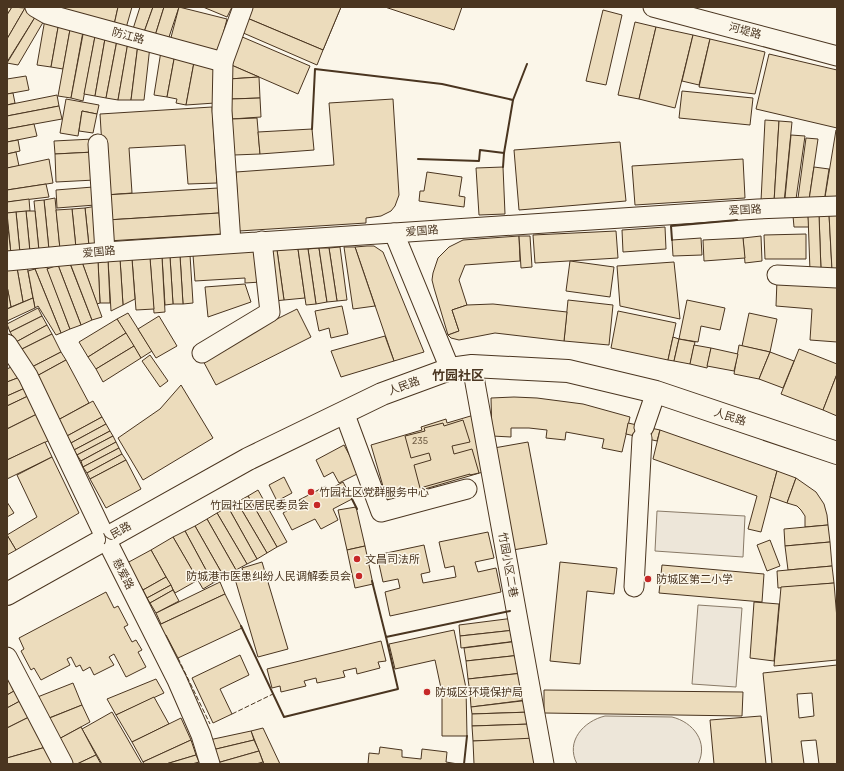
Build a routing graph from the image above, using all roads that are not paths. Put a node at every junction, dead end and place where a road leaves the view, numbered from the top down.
1 (35, 7) edge
2 (243, 7) edge
3 (653, 7) edge
4 (837, 56) edge
5 (223, 62) junction
6 (98, 144) dead end
7 (837, 206) edge
8 (394, 233) junction
9 (262, 241) junction
10 (231, 243) junction
11 (105, 252) junction
12 (7, 261) edge
13 (777, 275) dead end
14 (837, 278) edge
15 (7, 344) edge
16 (202, 353) dead end
17 (472, 366) junction
18 (450, 369) junction
19 (656, 392) junction
20 (344, 412) junction
21 (837, 452) edge
22 (467, 489) dead end
23 (106, 539) junction
24 (634, 587) dead end
25 (7, 594) edge
26 (7, 657) edge
27 (63, 764) edge
28 (210, 764) edge
29 (544, 764) edge

1 - 5 street, 防江路
2 - 5 street
3 - 4 street, 河堤路
5 - 10 street
6 - 11 street
7 - 8 street, 爱国路
8 - 9 street, 爱国路
8 - 18 street
9 - 10 street, 爱国路
9 - 16 street
10 - 11 street, 爱国路
11 - 12 street, 爱国路
13 - 14 street
15 - 23 street, 慈爱路
17 - 18 main road, 人民路
17 - 19 main road, 人民路
17 - 29 street, 竹园小区二巷
18 - 20 main road, 人民路
19 - 21 main road, 人民路
19 - 24 street
20 - 22 street
20 - 23 main road, 人民路
23 - 25 main road, 人民路
23 - 28 street, 慈爱路
26 - 27 street

